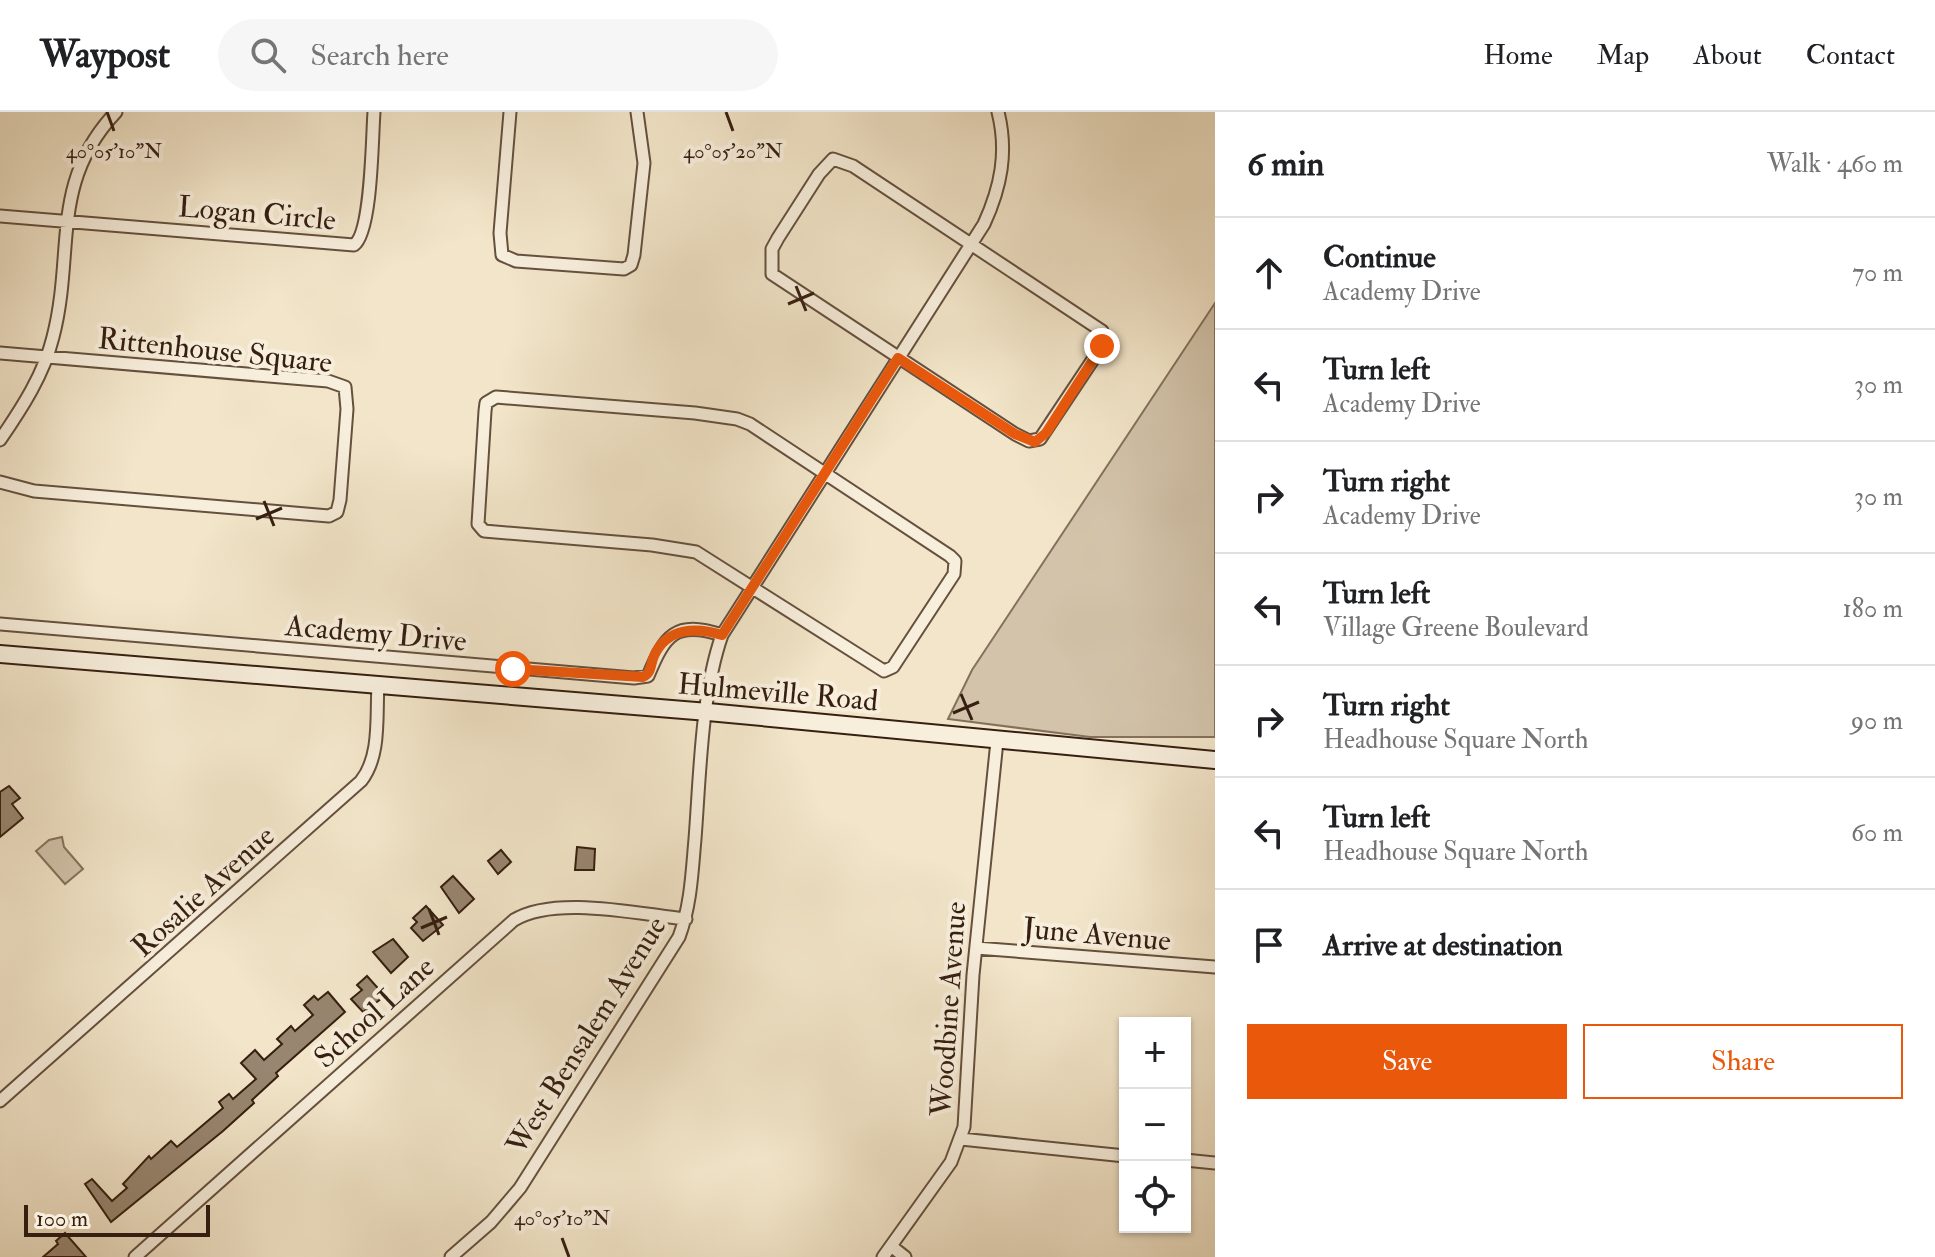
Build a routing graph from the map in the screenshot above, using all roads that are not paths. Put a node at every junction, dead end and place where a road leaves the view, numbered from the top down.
1 (116, 112) edge
2 (374, 112) edge
3 (510, 112) edge
4 (637, 112) edge
5 (998, 112) edge
6 (0, 216) edge
7 (67, 222) junction
8 (973, 244) junction
9 (0, 353) edge
10 (46, 357) junction
11 (898, 358) junction
12 (0, 440) edge
13 (824, 472) junction
14 (0, 482) edge
15 (751, 586) junction
16 (0, 624) edge
17 (722, 635) junction
18 (0, 654) edge
19 (378, 685) junction
20 (708, 712) junction
21 (997, 741) junction
22 (1215, 760) edge
23 (686, 919) junction
24 (976, 948) junction
25 (1215, 967) edge
26 (0, 1101) edge
27 (961, 1139) junction
28 (1119, 1155) edge
29 (1191, 1161) edge
30 (1215, 1163) edge
31 (891, 1246) junction
32 (135, 1257) edge
33 (451, 1257) edge
34 (883, 1257) edge
35 (905, 1257) edge

1 - 7 street
2 - 7 street, Logan Circle
3 - 4 street
5 - 8 street
6 - 7 street
7 - 10 street
8 - 11 street
8 - 11 street
8 - 11 street
9 - 10 street
10 - 12 street
10 - 14 street, Rittenhouse Square
11 - 13 street
13 - 15 street
13 - 15 street
13 - 15 street
15 - 17 street
16 - 17 street, Academy Drive
17 - 20 street, West Bensalem Avenue
18 - 19 main road, Hulmeville Road
19 - 20 main road, Hulmeville Road
19 - 26 street, Rosalie Avenue
20 - 21 main road, Hulmeville Road
20 - 23 street, West Bensalem Avenue
21 - 22 main road, Hulmeville Road
21 - 24 street, Woodbine Avenue
23 - 32 street, School Lane
23 - 33 street, West Bensalem Avenue
24 - 25 street, June Avenue
24 - 27 street, Woodbine Avenue
27 - 28 street
27 - 31 street, Woodbine Avenue
29 - 30 street
31 - 34 street, Woodbine Avenue
31 - 35 street

